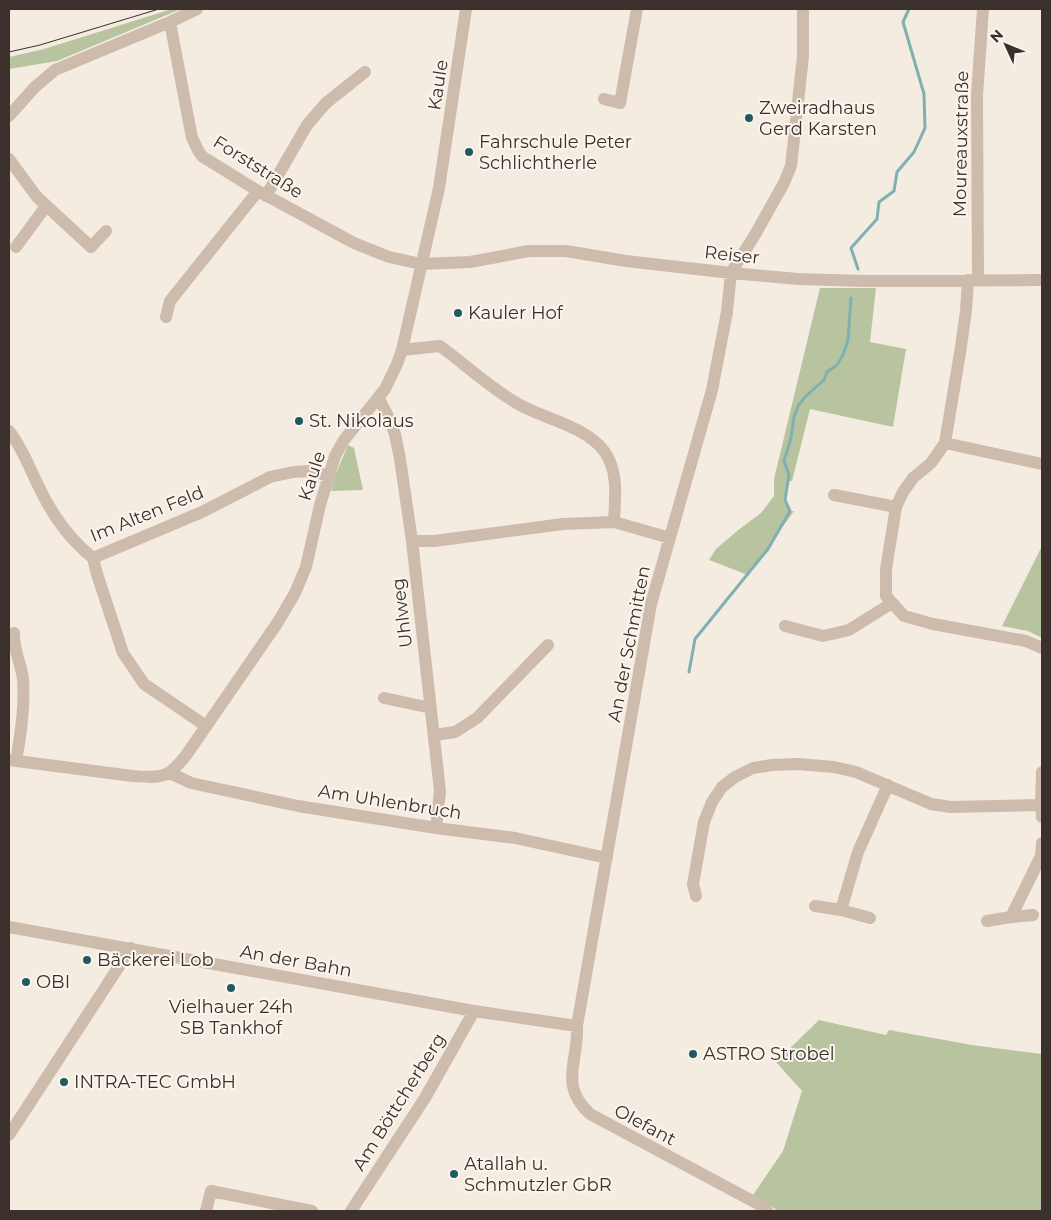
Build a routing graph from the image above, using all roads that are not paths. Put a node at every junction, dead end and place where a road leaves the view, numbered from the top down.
1 (197, 9) edge
2 (466, 9) edge
3 (637, 9) edge
4 (803, 9) edge
5 (983, 9) edge
6 (170, 22) junction
7 (365, 72) dead end
8 (604, 99) dead end
9 (9, 116) edge
10 (9, 159) edge
11 (262, 193) junction
12 (46, 206) junction
13 (106, 231) dead end
14 (16, 247) dead end
15 (421, 264) junction
16 (731, 273) junction
17 (973, 280) junction
18 (1042, 280) edge
19 (166, 317) dead end
20 (402, 350) junction
21 (379, 399) junction
22 (9, 431) edge
23 (945, 443) junction
24 (1042, 464) edge
25 (329, 476) junction
26 (834, 495) dead end
27 (896, 507) junction
28 (614, 522) junction
29 (670, 538) junction
30 (412, 541) junction
31 (93, 558) junction
32 (892, 603) junction
33 (785, 626) dead end
34 (14, 633) dead end
35 (548, 646) dead end
36 (1042, 648) edge
37 (384, 698) dead end
38 (431, 708) junction
39 (206, 726) junction
40 (434, 735) junction
41 (13, 760) edge
42 (1042, 772) edge
43 (170, 773) junction
44 (888, 785) junction
45 (1042, 809) edge
46 (436, 828) junction
47 (1042, 843) edge
48 (607, 858) junction
49 (696, 896) dead end
50 (815, 906) dead end
51 (841, 910) junction
52 (1033, 915) dead end
53 (1011, 916) junction
54 (870, 918) dead end
55 (988, 921) dead end
56 (9, 927) edge
57 (131, 948) junction
58 (474, 1011) junction
59 (577, 1026) junction
60 (9, 1135) edge
61 (206, 1211) edge
62 (312, 1211) edge
63 (352, 1211) edge
64 (767, 1211) edge

1 - 6 street
2 - 15 street, Kaule
3 - 8 street
4 - 16 street
5 - 17 street, Moureauxstraße
6 - 9 street
6 - 11 street, Forststraße
7 - 11 street
10 - 12 street
11 - 15 street, Forststraße
11 - 19 street
12 - 13 street
12 - 14 street
15 - 16 street, Reiser
15 - 20 street, Kaule
16 - 17 street, Reiser
16 - 29 street, An der Schmitten
17 - 18 street, Reiser
17 - 23 street, Moureauxstraße
20 - 21 street, Kaule
20 - 28 street
21 - 25 street, Kaule
21 - 30 street, Uhlweg
22 - 31 street, Im Alten Feld
23 - 24 street
23 - 27 street
25 - 31 street, Im Alten Feld
25 - 39 street, Kaule
26 - 27 street
27 - 32 street
28 - 29 street
28 - 30 street
29 - 48 street, An der Schmitten
30 - 38 street, Uhlweg
31 - 39 street
32 - 33 street
32 - 36 street
34 - 41 street
35 - 40 street
37 - 38 street
38 - 40 street, Uhlweg
39 - 43 street, Kaule
40 - 46 street, Uhlweg
41 - 43 street
42 - 45 street
43 - 46 street, Am Uhlenbruch
44 - 45 street
44 - 49 street
44 - 51 street
46 - 48 street, Am Uhlenbruch
47 - 53 street
48 - 59 street, An der Schmitten
50 - 51 street
51 - 54 street
52 - 53 street
53 - 55 street
56 - 57 street, An der Bahn
57 - 58 street, An der Bahn
57 - 60 street
58 - 59 street, An der Bahn
58 - 63 street, Am Böttcherberg
59 - 64 street, Olefant
61 - 62 street

